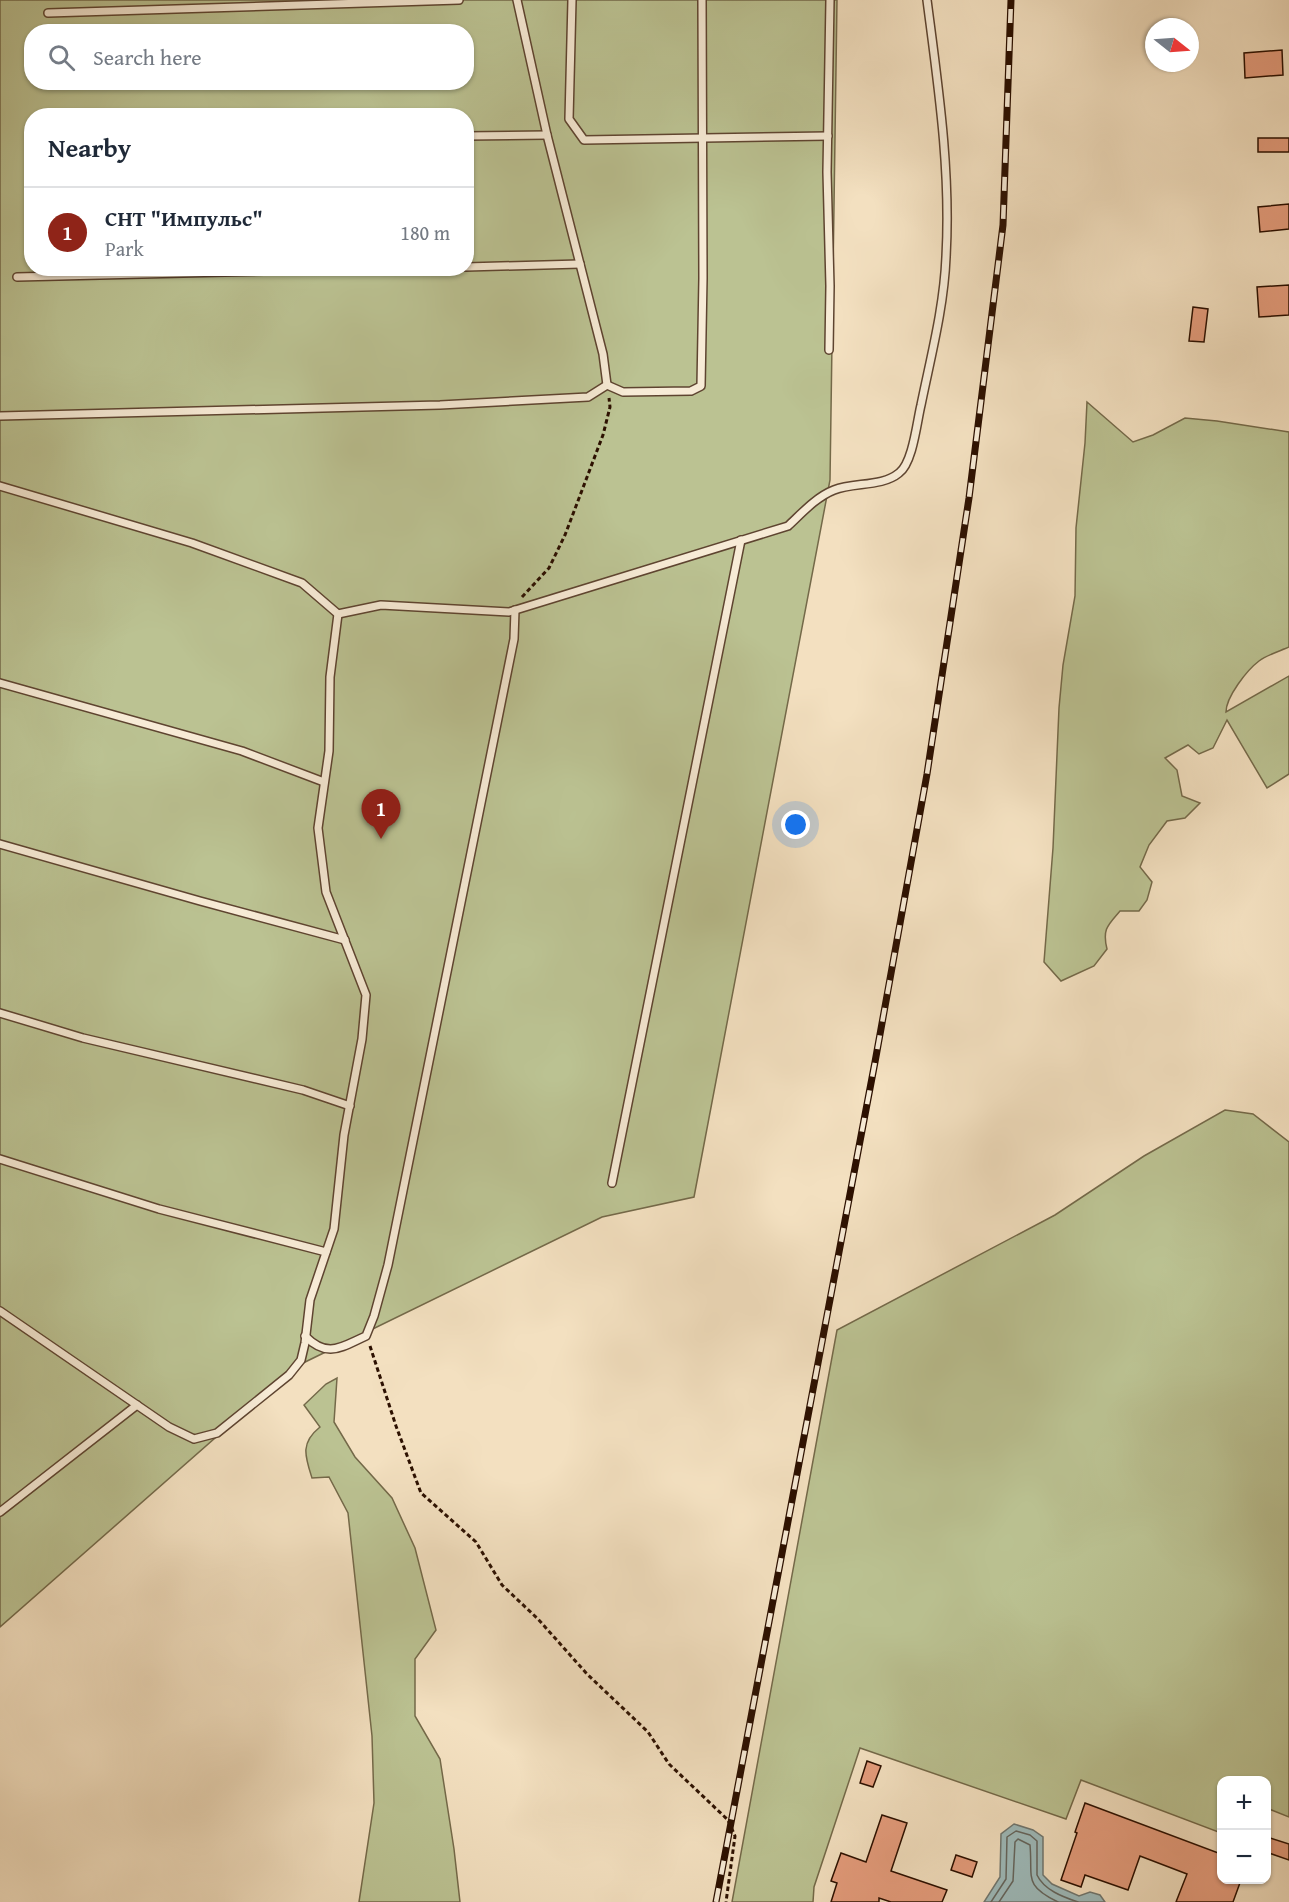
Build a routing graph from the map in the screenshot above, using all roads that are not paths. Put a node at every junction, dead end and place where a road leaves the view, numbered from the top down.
1 (459, 0) edge
2 (517, 0) edge
3 (572, 0) edge
4 (702, 0) edge
5 (830, 0) edge
6 (927, 0) edge
7 (48, 13) dead end
8 (547, 135) junction
9 (474, 136) edge
10 (828, 136) junction
11 (703, 137) junction
12 (580, 264) junction
13 (474, 267) edge
14 (58, 276) edge
15 (17, 277) dead end
16 (829, 350) dead end
17 (607, 385) junction
18 (0, 416) edge
19 (0, 486) edge
20 (741, 540) junction
21 (515, 610) junction
22 (338, 614) junction
23 (0, 684) edge
24 (324, 782) junction
25 (0, 843) edge
26 (345, 940) junction
27 (0, 1013) edge
28 (350, 1106) junction
29 (0, 1159) edge
30 (612, 1183) dead end
31 (326, 1252) junction
32 (0, 1311) edge
33 (305, 1336) junction
34 (137, 1405) junction
35 (0, 1512) edge

1 - 7 lane
2 - 8 lane
3 - 11 lane
4 - 11 lane
5 - 10 lane
6 - 20 lane
8 - 9 lane
8 - 12 lane
10 - 11 lane
10 - 16 lane
11 - 17 lane
12 - 13 lane
12 - 17 lane
14 - 15 lane
17 - 18 lane
19 - 22 lane
20 - 21 lane
20 - 30 lane
21 - 22 lane
21 - 33 lane
22 - 24 lane
23 - 24 lane
24 - 26 lane
25 - 26 lane
26 - 28 lane
27 - 28 lane
28 - 31 lane
29 - 31 lane
31 - 33 lane
32 - 34 lane
33 - 34 lane
34 - 35 lane

